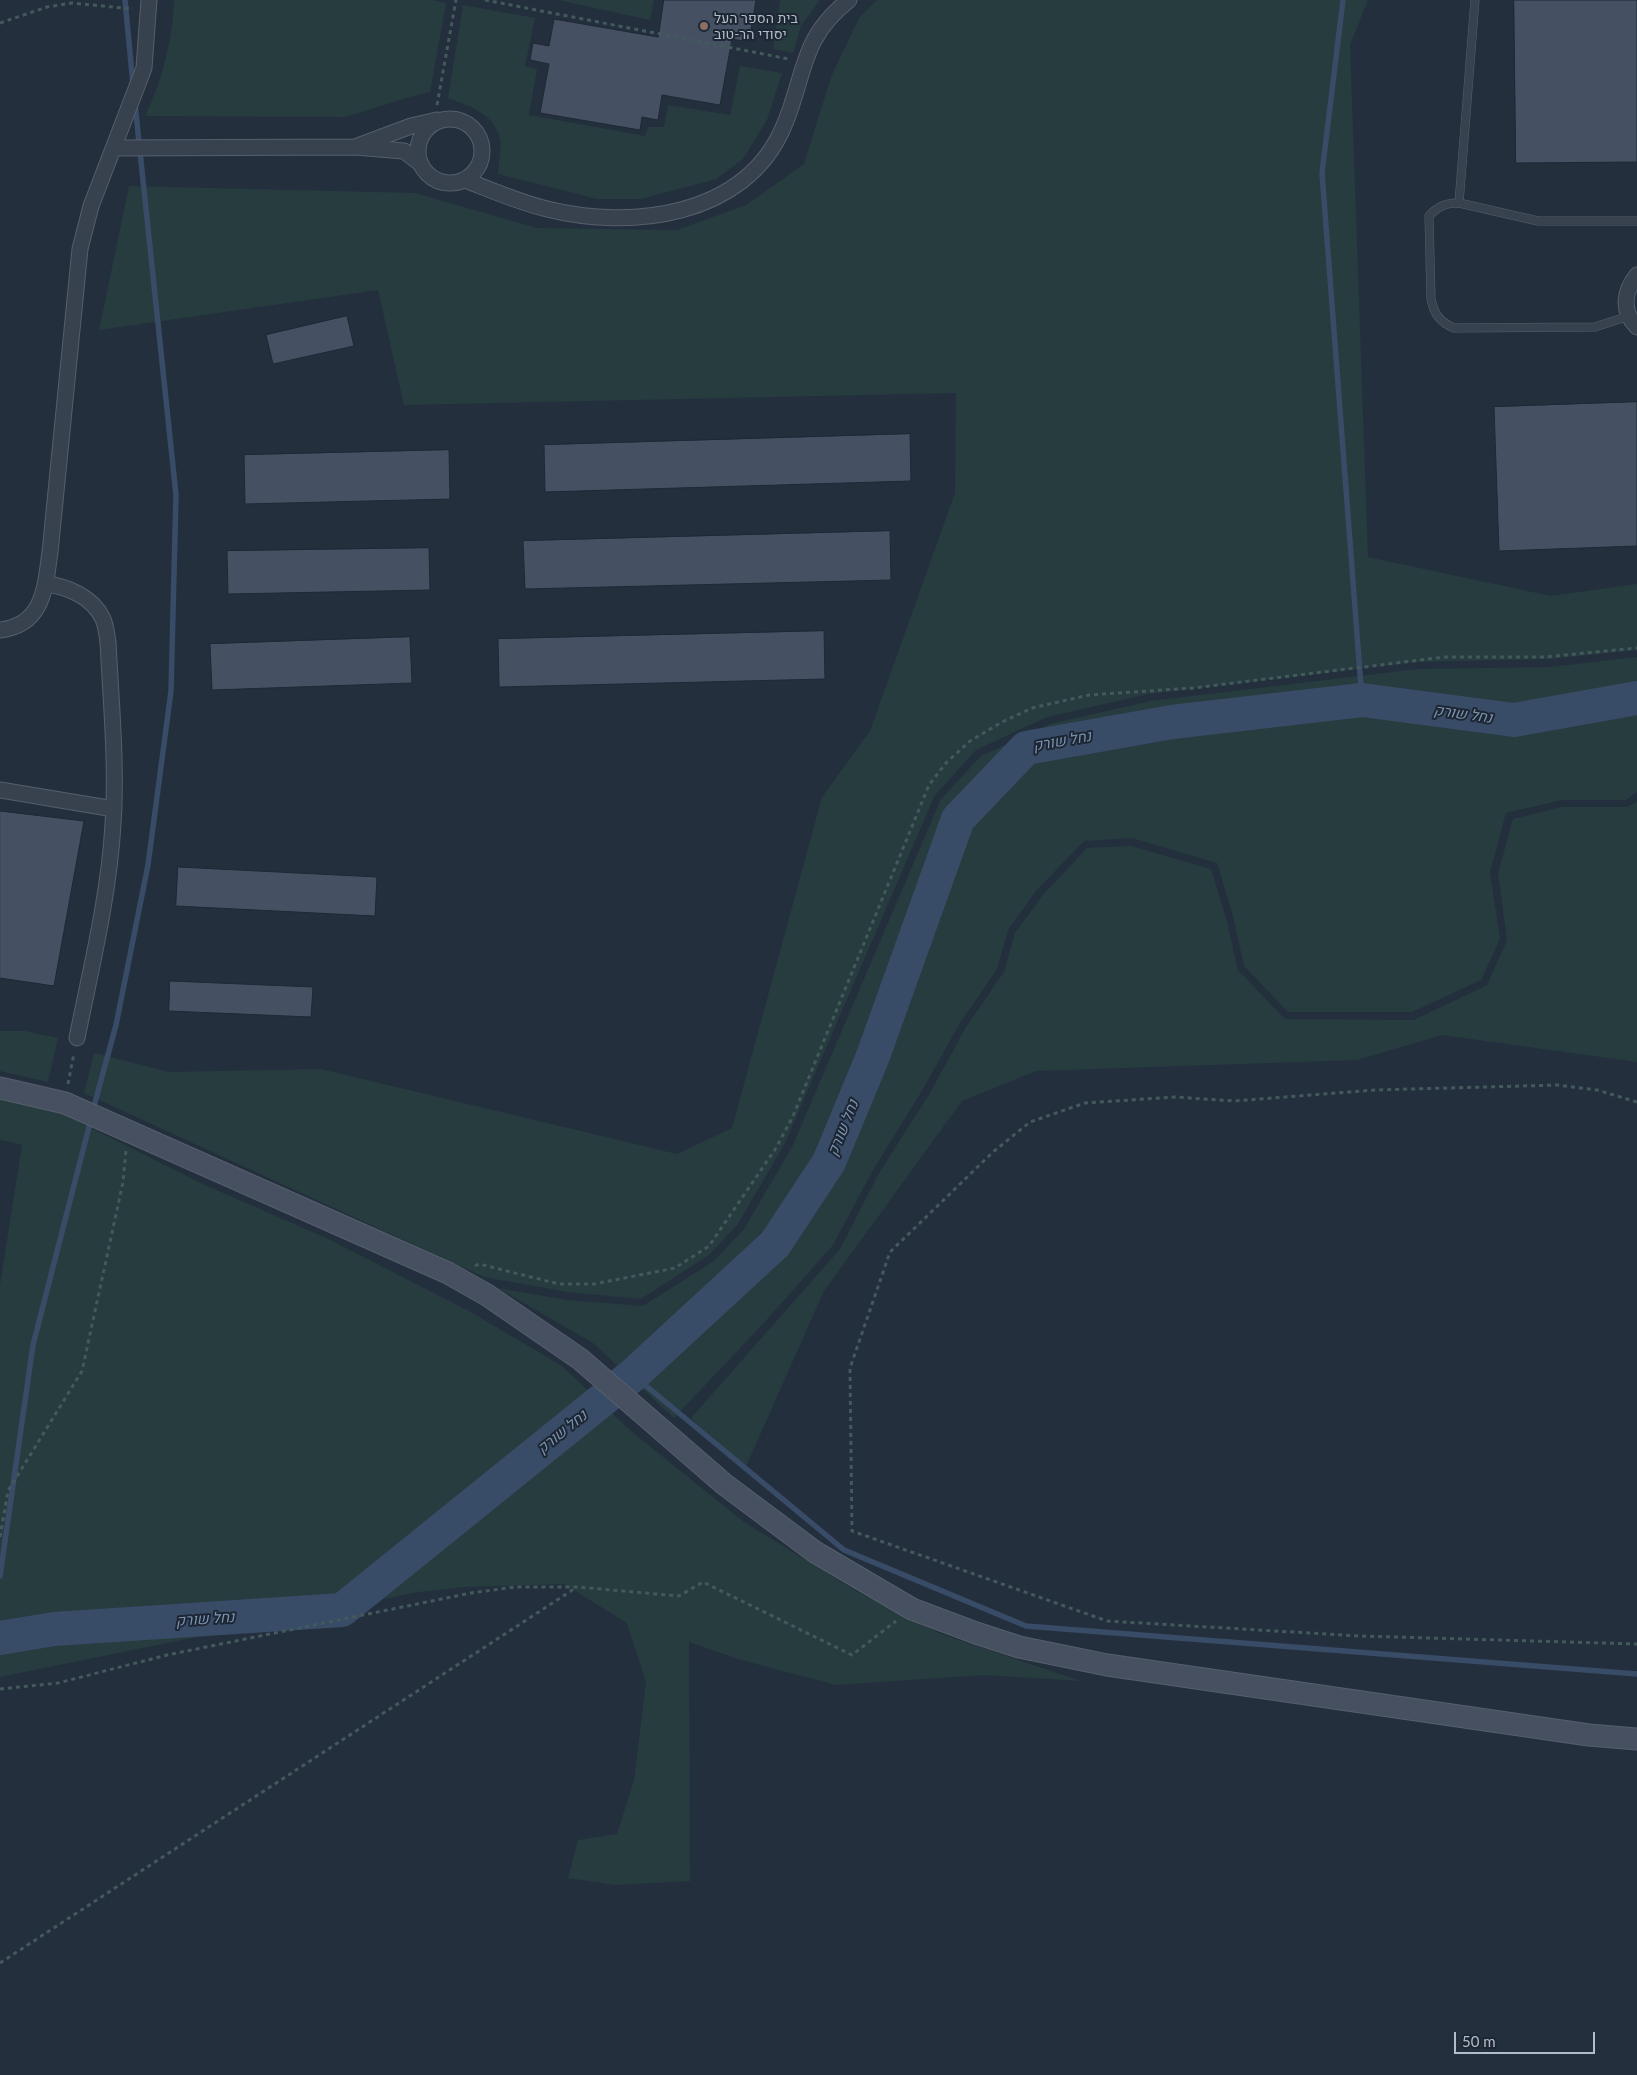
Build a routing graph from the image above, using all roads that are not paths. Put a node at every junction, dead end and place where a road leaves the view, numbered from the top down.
1 (849, 0) edge
2 (1475, 0) edge
3 (149, 5) edge
4 (441, 119) junction
5 (355, 147) junction
6 (114, 148) junction
7 (421, 164) junction
8 (465, 180) junction
9 (1459, 202) junction
10 (1637, 221) edge
11 (1637, 275) edge
12 (1633, 322) edge
13 (45, 584) junction
14 (0, 630) edge
15 (0, 790) edge
16 (114, 809) junction
17 (77, 1038) road end
18 (0, 1088) edge
19 (1637, 1739) edge

1 - 8 street
2 - 9 lane
3 - 6 street
4 - 5 street
4 - 7 street
4 - 8 street
5 - 6 street
5 - 7 street
6 - 13 street
7 - 8 street
9 - 10 lane
9 - 12 lane
11 - 12 street
13 - 14 street
13 - 16 street
15 - 16 street
16 - 17 street
18 - 19 main road

